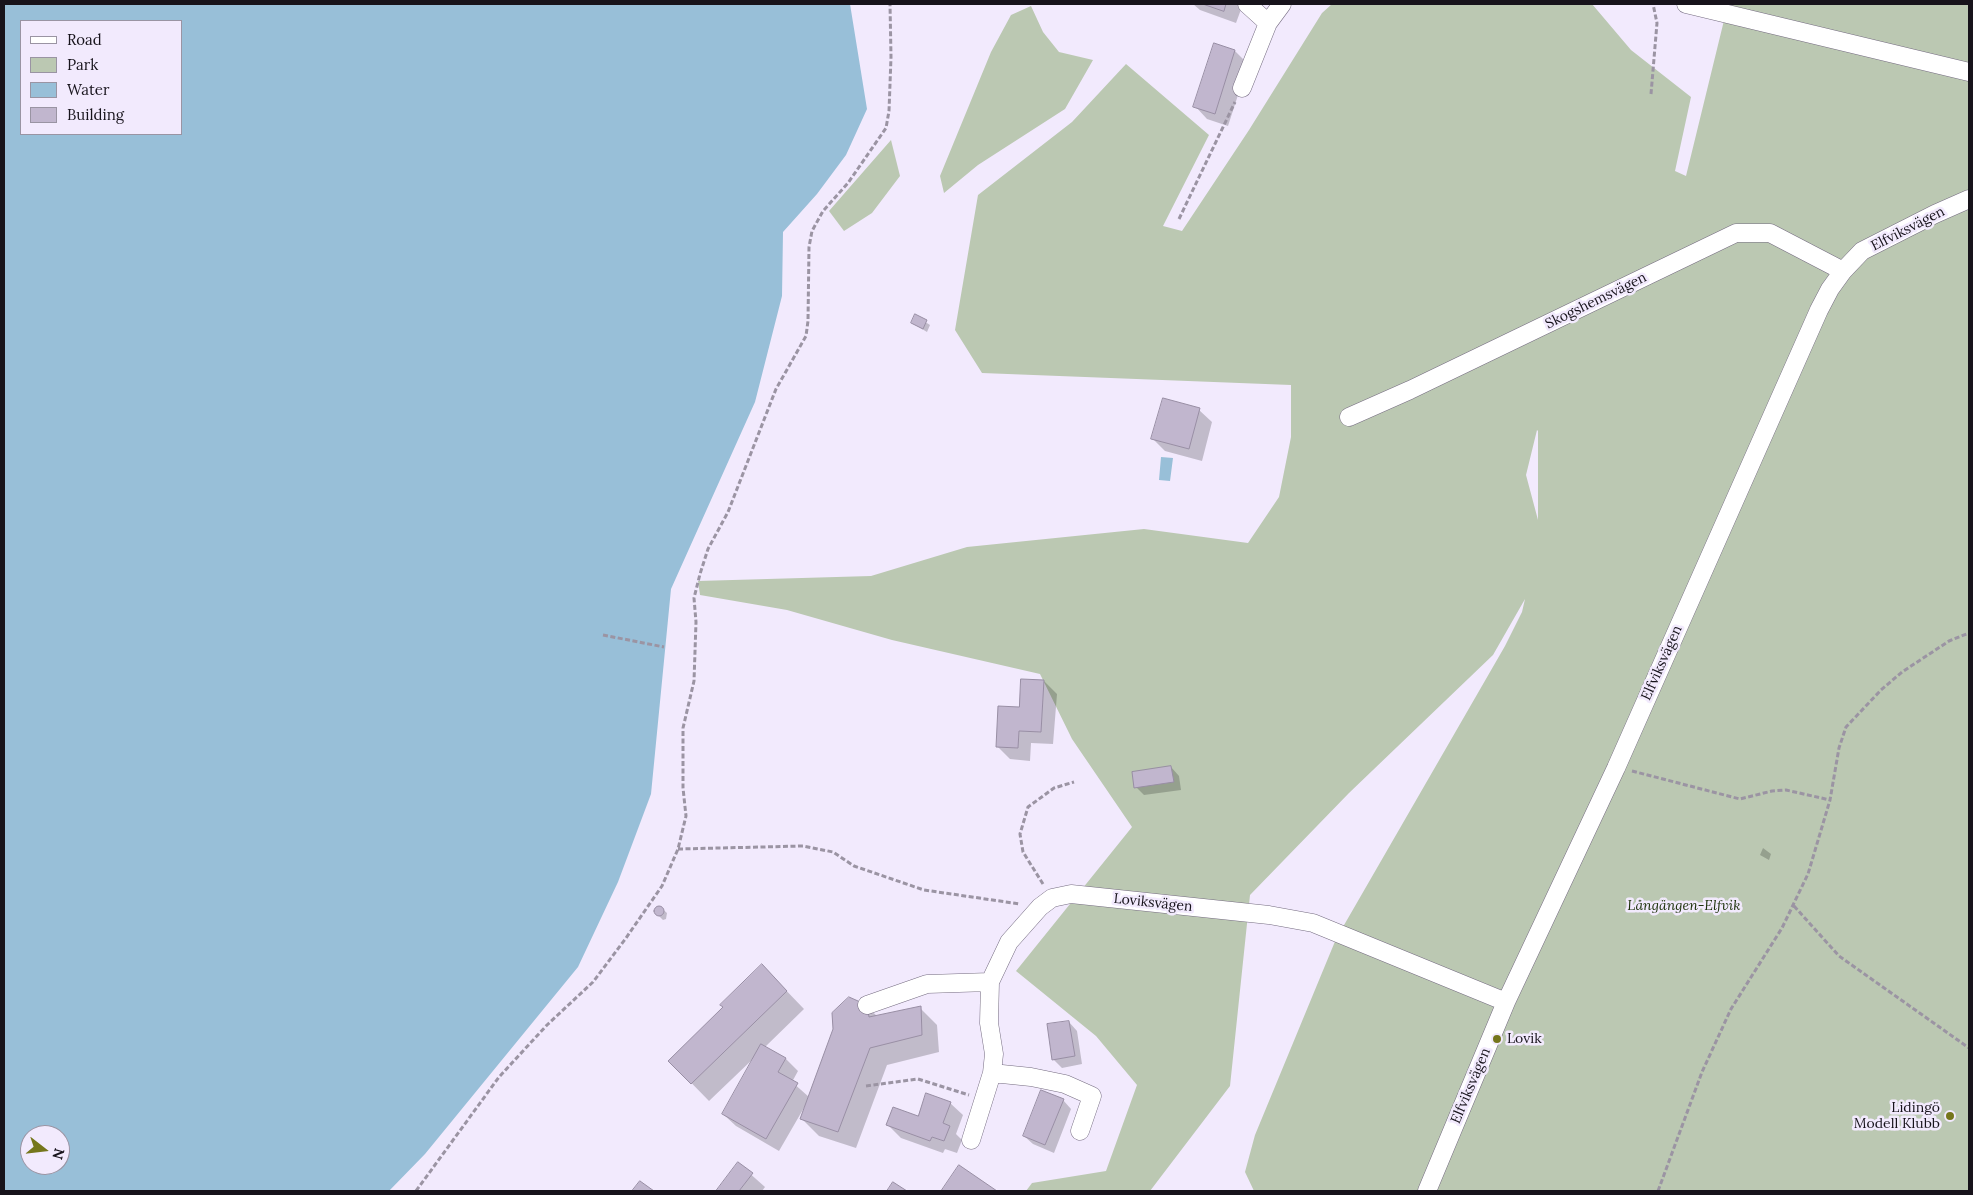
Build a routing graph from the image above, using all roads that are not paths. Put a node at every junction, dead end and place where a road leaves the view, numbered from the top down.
1 (1247, 4) edge
2 (1282, 4) edge
3 (1686, 4) edge
4 (1268, 23) junction
5 (1969, 72) edge
6 (1242, 88) road end
7 (1969, 198) edge
8 (1844, 271) junction
9 (1349, 417) dead end
10 (990, 982) junction
11 (1506, 1002) junction
12 (867, 1005) dead end
13 (992, 1072) junction
14 (1080, 1131) dead end
15 (971, 1140) dead end
16 (1427, 1191) edge

1 - 4 street
2 - 4 street
3 - 5 street
4 - 6 street
7 - 8 street, Elfviksvägen
8 - 9 street, Skogshemsvägen
8 - 11 street, Elfviksvägen
10 - 11 street, Loviksvägen
10 - 12 street
10 - 13 street
11 - 16 street, Elfviksvägen
13 - 14 street
13 - 15 street

